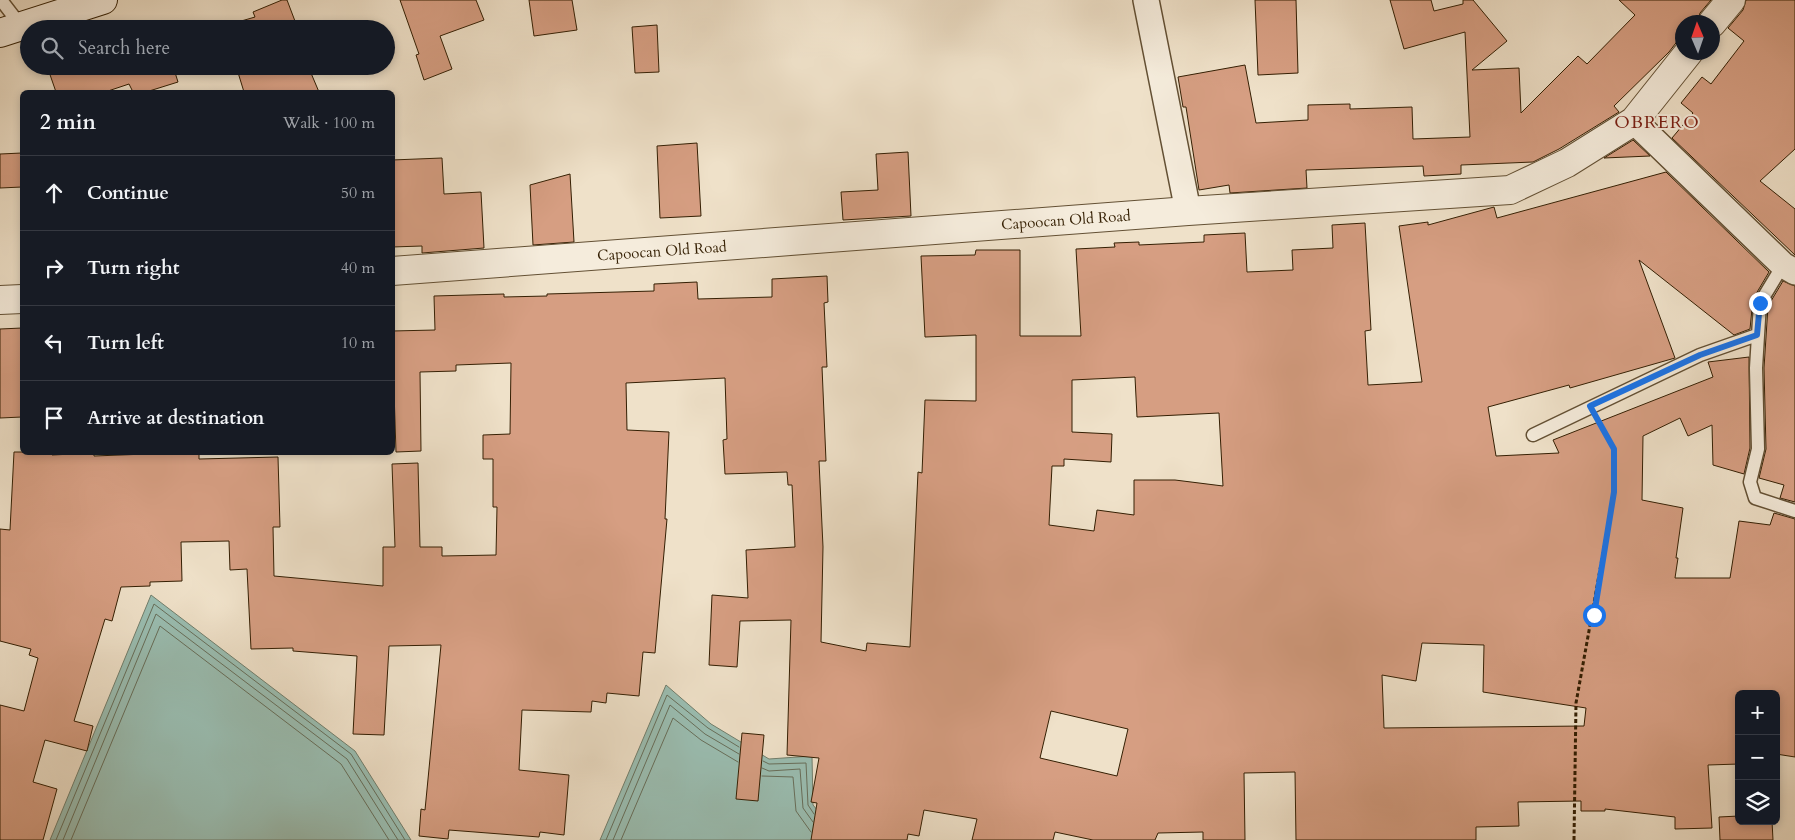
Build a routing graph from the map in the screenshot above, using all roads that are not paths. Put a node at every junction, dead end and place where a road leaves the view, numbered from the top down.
1 (1, 0) edge
2 (103, 0) edge
3 (1146, 0) edge
4 (1731, 0) edge
5 (1719, 15) edge
6 (42, 20) edge
7 (11, 30) edge
8 (1683, 60) edge
9 (1634, 121) junction
10 (1188, 211) junction
11 (1789, 268) edge
12 (395, 271) edge
13 (20, 299) edge
14 (0, 300) edge
15 (1757, 335) junction
16 (1533, 434) dead end
17 (1795, 511) edge

1 - 7 lane
2 - 6 street
3 - 10 street
4 - 5 street
8 - 9 street, Capoocan Old Road
9 - 10 street, Capoocan Old Road
9 - 11 street
10 - 12 street, Capoocan Old Road
11 - 15 lane
13 - 14 street
15 - 16 lane
15 - 17 lane

